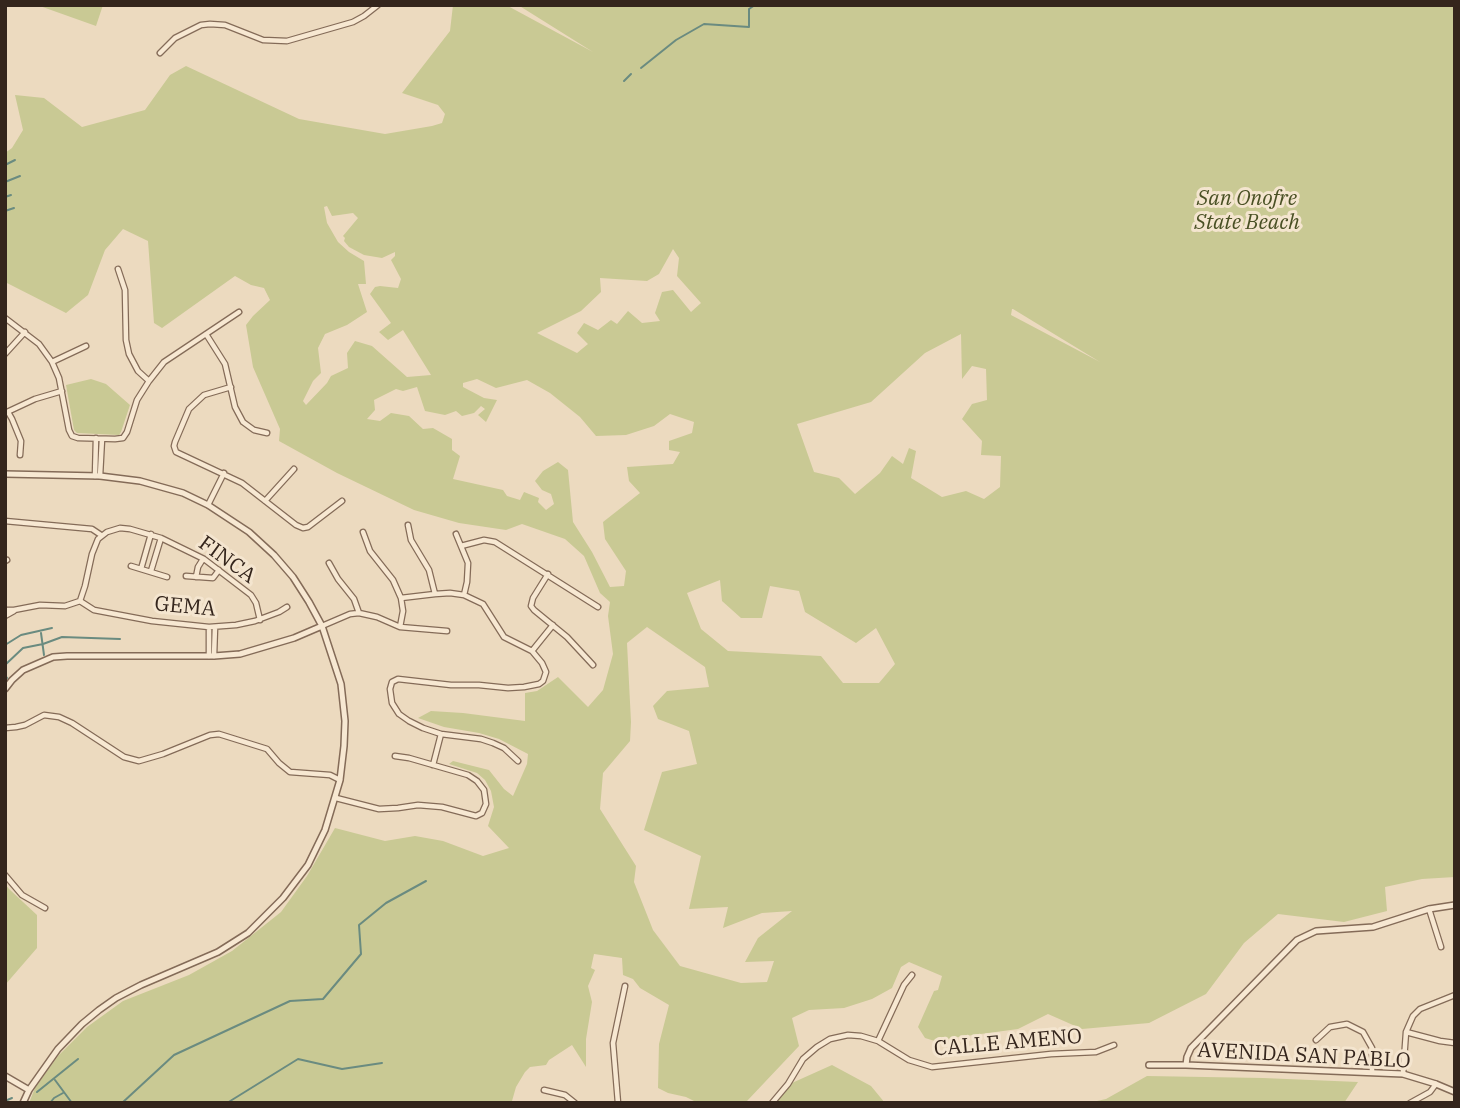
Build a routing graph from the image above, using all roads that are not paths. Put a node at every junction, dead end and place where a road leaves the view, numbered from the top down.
1 (378, 5) edge
2 (160, 53) dead end
3 (118, 269) dead end
4 (239, 312) dead end
5 (5, 318) edge
6 (24, 332) junction
7 (206, 334) junction
8 (86, 346) dead end
9 (5, 354) edge
10 (52, 362) junction
11 (149, 381) junction
12 (231, 387) junction
13 (62, 391) junction
14 (6, 412) edge
15 (267, 433) dead end
16 (99, 438) junction
17 (20, 455) dead end
18 (294, 469) dead end
19 (224, 473) junction
20 (5, 474) edge
21 (97, 476) junction
22 (265, 501) junction
23 (342, 501) dead end
24 (208, 505) junction
25 (5, 521) edge
26 (408, 525) dead end
27 (363, 532) dead end
28 (151, 534) junction
29 (456, 534) dead end
30 (101, 535) junction
31 (161, 538) junction
32 (461, 545) junction
33 (204, 559) junction
34 (329, 563) dead end
35 (131, 566) dead end
36 (141, 569) junction
37 (219, 570) junction
38 (151, 571) junction
39 (548, 574) junction
40 (186, 576) dead end
41 (167, 577) dead end
42 (196, 577) junction
43 (435, 594) junction
44 (464, 595) junction
45 (401, 598) junction
46 (80, 601) junction
47 (288, 607) dead end
48 (598, 607) dead end
49 (5, 610) edge
50 (14, 610) junction
51 (359, 613) junction
52 (5, 616) edge
53 (260, 620) junction
54 (553, 625) junction
55 (322, 626) junction
56 (212, 627) junction
57 (400, 627) junction
58 (447, 631) dead end
59 (531, 651) junction
60 (212, 656) junction
61 (593, 665) dead end
62 (5, 689) edge
63 (7, 727) edge
64 (441, 734) junction
65 (395, 756) dead end
66 (518, 761) dead end
67 (433, 765) junction
68 (340, 780) junction
69 (336, 798) junction
70 (5, 875) edge
71 (1455, 905) edge
72 (45, 908) dead end
73 (1429, 909) junction
74 (1441, 947) dead end
75 (912, 975) dead end
76 (625, 986) dead end
77 (1455, 995) edge
78 (1406, 1032) junction
79 (1316, 1040) dead end
80 (878, 1041) junction
81 (1455, 1042) edge
82 (1114, 1045) dead end
83 (1149, 1065) dead end
84 (1186, 1065) junction
85 (1372, 1072) junction
86 (1403, 1074) junction
87 (5, 1076) edge
88 (1436, 1084) junction
89 (29, 1090) junction
90 (544, 1090) dead end
91 (1455, 1092) edge
92 (23, 1103) edge
93 (575, 1103) edge
94 (618, 1103) edge
95 (772, 1103) edge
96 (1410, 1103) edge

1 - 2 street
3 - 11 street
4 - 7 street
5 - 6 street
6 - 9 street
6 - 10 street
7 - 11 street
7 - 12 street
8 - 10 street
10 - 13 street
11 - 16 street
12 - 15 street
12 - 19 street
13 - 14 street
13 - 16 street
14 - 17 street
16 - 21 street
18 - 22 street
19 - 22 street
19 - 24 street
20 - 21 street
21 - 24 street
22 - 23 street
24 - 55 street
25 - 30 street
26 - 43 street
27 - 45 street
28 - 30 street, FINCA
28 - 31 street, FINCA
28 - 36 street
29 - 32 street
30 - 46 street
31 - 33 street, FINCA
31 - 38 street
32 - 39 street
32 - 44 street
33 - 37 street, FINCA
33 - 42 street
34 - 51 street
35 - 36 street
36 - 38 street
37 - 42 street
37 - 53 street, FINCA
38 - 41 street
39 - 48 street
39 - 54 street
40 - 42 street
43 - 44 street
43 - 45 street
44 - 59 street
45 - 57 street
46 - 50 street
46 - 56 street, GEMA
47 - 53 street, GEMA
49 - 50 street
50 - 52 street
51 - 55 street
51 - 57 street
53 - 56 street, GEMA
54 - 59 street
54 - 61 street
55 - 60 street
55 - 68 street
56 - 60 street
57 - 58 street
59 - 64 street
60 - 62 street
63 - 68 street
64 - 66 street
64 - 67 street
65 - 67 street
67 - 69 street
68 - 69 street
69 - 89 street
70 - 72 street
71 - 73 street
73 - 74 street
73 - 84 street
75 - 80 street
76 - 94 street
77 - 78 street
78 - 81 street
78 - 86 street
79 - 85 street
80 - 82 street, CALLE AMENO
80 - 95 street, CALLE AMENO
83 - 84 street, AVENIDA SAN PABLO
84 - 85 street, AVENIDA SAN PABLO
85 - 86 street, AVENIDA SAN PABLO
86 - 88 street, AVENIDA SAN PABLO
87 - 89 street
88 - 91 street, AVENIDA SAN PABLO
88 - 96 street
89 - 92 street
90 - 93 street

